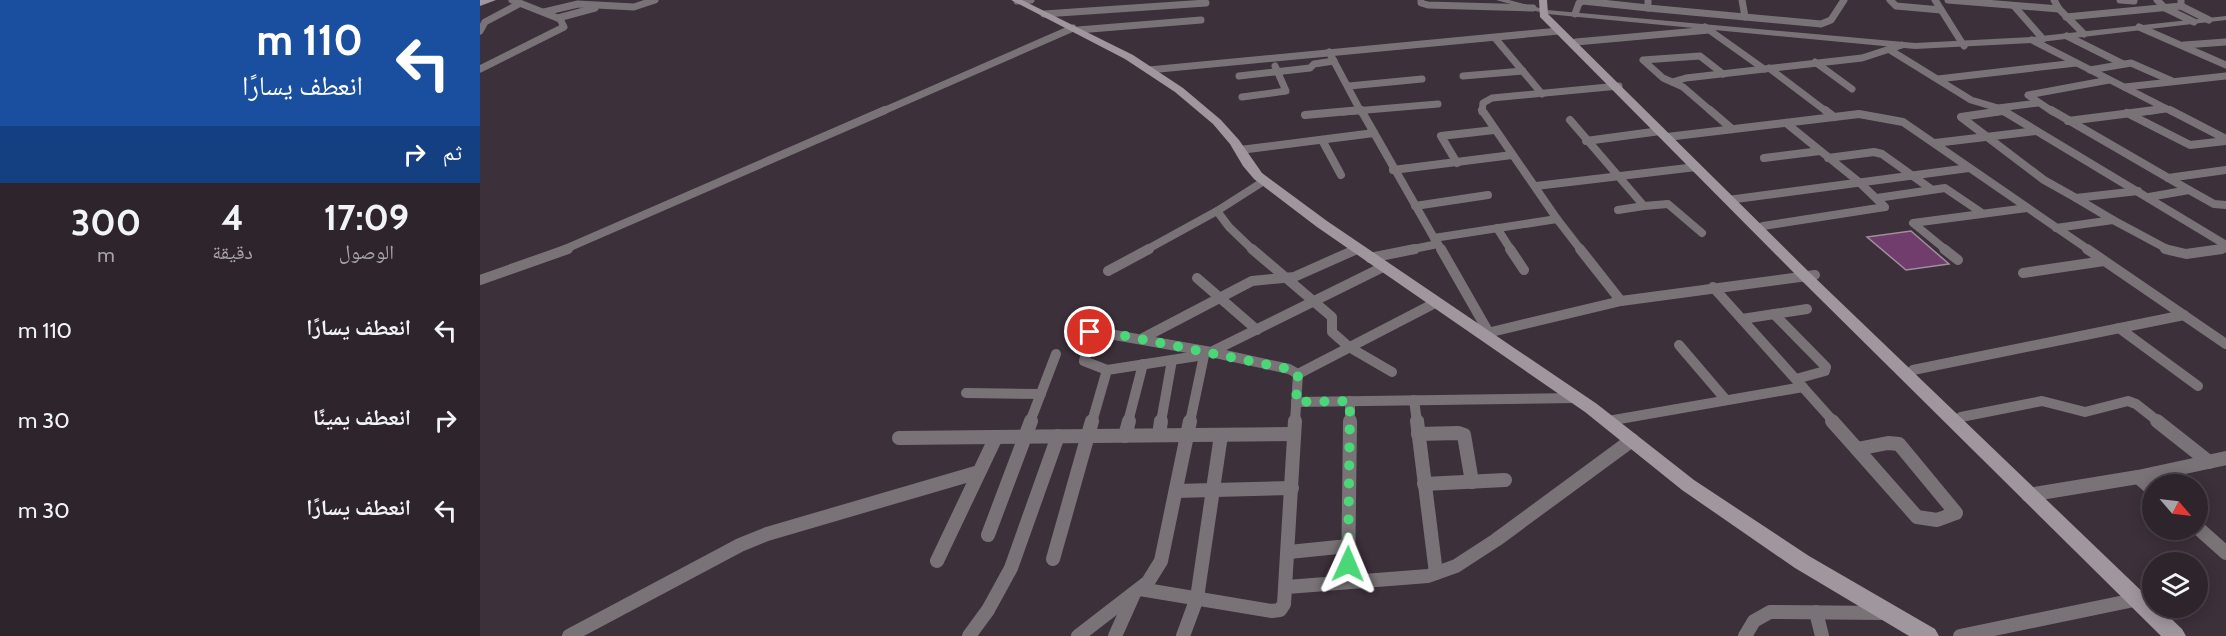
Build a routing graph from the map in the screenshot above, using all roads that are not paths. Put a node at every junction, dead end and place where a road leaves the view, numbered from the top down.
1 (492, 0) edge
2 (656, 0) edge
3 (1021, 0) edge
4 (1421, 0) edge
5 (1500, 0) edge
6 (1742, 0) edge
7 (1844, 0) edge
8 (1890, 0) edge
9 (1935, 0) edge
10 (1948, 0) edge
11 (2054, 0) edge
12 (2120, 0) edge
13 (2157, 0) edge
14 (518, 1) edge
15 (2134, 1) edge
16 (480, 3) edge
17 (1164, 3) edge
18 (1206, 3) dead end
19 (2181, 3) edge
20 (1648, 4) edge
21 (607, 5) junction
22 (1543, 6) edge
23 (2013, 6) junction
24 (2165, 8) junction
25 (1941, 9) junction
26 (2059, 9) junction
27 (2143, 9) junction
28 (542, 13) junction
29 (1044, 14) junction
30 (1575, 14) junction
31 (1745, 17) junction
32 (2066, 17) junction
33 (558, 18) junction
34 (2226, 18) edge
35 (1201, 20) dead end
36 (2209, 20) junction
37 (2194, 22) junction
38 (1165, 23) junction
39 (2139, 27) junction
40 (1076, 29) junction
41 (1707, 29) junction
42 (1559, 31) junction
43 (480, 32) edge
44 (2084, 34) junction
45 (2067, 36) junction
46 (1495, 38) junction
47 (2043, 39) junction
48 (2032, 40) junction
49 (1576, 42) junction
50 (2225, 42) edge
51 (1902, 45) junction
52 (1964, 46) junction
53 (2181, 46) junction
54 (1890, 50) junction
55 (1329, 52) junction
56 (1271, 58) junction
57 (1334, 61) junction
58 (1815, 62) junction
59 (2076, 63) junction
60 (2123, 64) junction
61 (2226, 65) edge
62 (1766, 68) junction
63 (480, 69) edge
64 (1149, 70) junction
65 (2090, 70) junction
66 (1523, 71) junction
67 (1278, 72) junction
68 (1723, 74) junction
69 (1239, 76) dead end
70 (1463, 76) dead end
71 (2225, 76) edge
72 (1422, 79) dead end
73 (1938, 79) junction
74 (2109, 80) junction
75 (2172, 81) junction
76 (1672, 82) junction
77 (1349, 86) junction
78 (1616, 86) junction
79 (2124, 87) junction
80 (1852, 89) dead end
81 (1542, 94) junction
82 (1242, 97) dead end
83 (2038, 103) junction
84 (1438, 104) dead end
85 (1361, 109) junction
86 (2166, 109) junction
87 (2000, 110) junction
88 (2127, 113) junction
89 (1305, 115) dead end
90 (1834, 117) junction
91 (1570, 120) dead end
92 (2068, 121) junction
93 (1786, 123) junction
94 (1732, 129) junction
95 (1494, 130) junction
96 (2036, 130) junction
97 (1374, 133) junction
98 (1666, 135) junction
99 (1985, 137) junction
100 (1322, 140) junction
101 (2226, 140) edge
102 (1586, 141) junction
103 (1935, 143) junction
104 (1240, 150) junction
105 (1820, 151) junction
106 (1512, 155) junction
107 (1764, 158) dead end
108 (1828, 158) junction
109 (1457, 163) junction
110 (1696, 167) junction
111 (1969, 168) junction
112 (1393, 170) junction
113 (2226, 170) edge
114 (1341, 176) dead end
115 (1911, 176) junction
116 (1617, 177) junction
117 (2168, 178) junction
118 (1264, 181) junction
119 (1859, 182) junction
120 (1536, 186) junction
121 (1931, 189) junction
122 (2189, 190) junction
123 (2139, 191) junction
124 (1488, 195) dead end
125 (2149, 197) junction
126 (1877, 198) junction
127 (2076, 198) junction
128 (1732, 200) junction
129 (2226, 205) edge
130 (1415, 206) junction
131 (1644, 206) junction
132 (2027, 208) junction
133 (1618, 210) dead end
134 (1217, 211) junction
135 (1982, 213) junction
136 (1557, 219) junction
137 (2113, 220) junction
138 (1763, 226) junction
139 (1497, 228) junction
140 (2056, 228) junction
141 (1702, 233) dead end
142 (1436, 241) junction
143 (2226, 247) edge
144 (1357, 249) junction
145 (1958, 260) dead end
146 (2104, 261) junction
147 (1377, 263) junction
148 (1524, 270) dead end
149 (1108, 271) dead end
150 (2023, 273) dead end
151 (1810, 276) junction
152 (1197, 278) dead end
153 (1289, 278) junction
154 (480, 280) edge
155 (1713, 287) junction
156 (1220, 297) junction
157 (1316, 301) junction
158 (1621, 301) junction
159 (1435, 303) junction
160 (1807, 309) dead end
161 (1774, 314) junction
162 (2184, 315) junction
163 (1742, 319) junction
164 (2119, 328) junction
165 (1257, 330) junction
166 (1486, 334) junction
167 (1143, 338) junction
168 (2226, 344) edge
169 (1679, 345) dead end
170 (1349, 347) junction
171 (1207, 353) junction
172 (1056, 354) dead end
173 (1172, 360) junction
174 (1143, 364) junction
175 (1107, 370) junction
176 (1913, 370) junction
177 (1392, 372) dead end
178 (1298, 374) junction
179 (1800, 383) junction
180 (2198, 387) dead end
181 (966, 393) dead end
182 (1041, 394) junction
183 (1575, 398) junction
184 (1414, 400) junction
185 (1726, 400) junction
186 (1350, 401) junction
187 (1296, 402) junction
188 (1961, 417) junction
189 (1608, 421) junction
190 (1294, 434) junction
191 (1418, 434) junction
192 (1159, 435) junction
193 (1189, 435) junction
194 (1221, 435) junction
195 (1025, 436) junction
196 (1058, 436) junction
197 (1088, 436) junction
198 (1125, 436) junction
199 (996, 437) junction
200 (899, 438) dead end
201 (1632, 440) junction
202 (1856, 448) junction
203 (2226, 458) edge
204 (2209, 462) junction
205 (979, 472) junction
206 (2138, 477) junction
207 (1505, 480) dead end
208 (2142, 480) edge
209 (1472, 482) junction
210 (1424, 484) junction
211 (1292, 488) junction
212 (1214, 490) junction
213 (1176, 491) junction
214 (2033, 495) junction
215 (988, 535) dead end
216 (2208, 537) edge
217 (1348, 546) junction
218 (2225, 551) edge
219 (1288, 552) junction
220 (1053, 559) dead end
221 (937, 561) dead end
222 (1436, 573) junction
223 (1347, 582) junction
224 (1287, 587) junction
225 (1137, 591) junction
226 (2142, 595) edge
227 (1197, 598) junction
228 (2142, 602) edge
229 (1816, 612) junction
230 (1890, 613) junction
231 (2161, 618) edge
232 (2167, 618) edge
233 (569, 636) edge
234 (969, 636) edge
235 (1078, 636) edge
236 (1114, 636) edge
237 (1183, 636) edge
238 (1745, 636) edge
239 (1822, 636) edge
240 (1928, 636) edge
241 (1960, 636) edge
242 (2175, 636) edge
243 (2188, 636) edge

1 - 16 main road
2 - 21 street
3 - 29 main road
4 - 22 street
5 - 22 street
6 - 31 street
7 - 31 street
8 - 25 street
9 - 25 street
10 - 23 street
11 - 26 street
12 - 15 street
13 - 24 street
14 - 28 street
14 - 43 street
15 - 27 street
17 - 18 street
17 - 29 street
17 - 38 street
19 - 24 street
19 - 36 street
20 - 30 street
20 - 31 street
21 - 28 street
21 - 33 street
22 - 30 street
22 - 42 main road
22 - 49 main road
23 - 26 street
23 - 47 street
24 - 27 street
24 - 37 street
25 - 52 street
26 - 32 street
27 - 32 street
28 - 33 street
29 - 40 main road
30 - 41 street
32 - 44 street
33 - 63 street
34 - 36 street
35 - 38 street
36 - 37 street
37 - 39 street
38 - 40 street
39 - 44 street
39 - 53 street
40 - 64 main road
40 - 154 street
41 - 49 street
41 - 51 street
41 - 62 street
42 - 46 street
42 - 78 main road
44 - 45 street
45 - 47 street
45 - 60 street
46 - 55 street
46 - 66 street
47 - 48 street
48 - 52 street
48 - 59 street
49 - 78 main road
50 - 53 street
51 - 52 street
51 - 54 street
53 - 61 street
54 - 58 street
54 - 73 street
55 - 56 street
55 - 57 street
56 - 64 street
56 - 67 street
57 - 67 street
57 - 77 street
58 - 62 street
58 - 80 street
59 - 65 street
59 - 73 street
60 - 65 street
60 - 75 street
62 - 68 street
62 - 90 street
64 - 104 main road
65 - 74 street
66 - 70 street
66 - 81 street
67 - 69 street
67 - 82 street
68 - 76 street
68 - 76 street
71 - 75 street
72 - 77 street
73 - 87 street
74 - 79 street
74 - 83 street
75 - 79 street
76 - 94 street
77 - 85 street
78 - 81 street
78 - 98 main road
79 - 86 street
81 - 95 street
83 - 87 street
83 - 92 street
84 - 85 street
85 - 89 street
85 - 97 street
86 - 88 street
86 - 101 street
87 - 96 street
87 - 99 street
88 - 92 street
88 - 101 street
90 - 93 street
90 - 103 street
91 - 102 street
92 - 117 street
93 - 94 street
93 - 105 street
94 - 98 street
95 - 106 street
95 - 109 street
96 - 99 street
96 - 123 street
97 - 100 street
97 - 112 street
98 - 102 street
98 - 110 main road
98 - 128 main road
99 - 103 street
99 - 127 street
100 - 104 street
100 - 114 street
102 - 116 street
103 - 111 street
104 - 118 main road
105 - 107 street
105 - 108 street
106 - 109 street
106 - 120 street
108 - 115 street
108 - 119 street
109 - 112 street
110 - 116 street
110 - 128 main road
111 - 115 street
111 - 132 street
112 - 130 street
113 - 117 street
115 - 119 street
115 - 121 street
116 - 120 street
116 - 131 street
117 - 122 street
118 - 134 street
118 - 144 main road
119 - 126 street
119 - 128 street
120 - 136 street
121 - 126 street
121 - 135 street
122 - 125 street
122 - 129 street
123 - 125 street
123 - 127 street
124 - 130 street
125 - 143 street
126 - 138 street
127 - 137 street
128 - 138 main road
128 - 151 main road
130 - 142 street
131 - 133 street
131 - 141 street
132 - 135 street
132 - 140 street
134 - 149 street
134 - 153 street
135 - 145 street
136 - 139 street
136 - 158 street
137 - 140 street
137 - 143 street
138 - 151 main road
139 - 142 street
139 - 148 street
140 - 146 street
142 - 147 street
142 - 166 street
144 - 147 main road
144 - 153 street
146 - 150 street
146 - 162 street
147 - 157 street
147 - 159 main road
151 - 155 street
151 - 176 main road
151 - 214 main road
152 - 156 street
153 - 156 street
153 - 157 street
155 - 158 street
155 - 163 street
156 - 165 street
156 - 167 street
157 - 165 street
157 - 170 street
158 - 166 street
159 - 166 main road
159 - 170 street
160 - 161 street
161 - 163 street
161 - 179 street
162 - 164 street
162 - 168 street
163 - 179 street
164 - 176 street
164 - 180 street
165 - 171 street
166 - 183 main road
167 - 171 street
167 - 175 street
169 - 185 street
170 - 177 street
170 - 178 street
171 - 173 street
171 - 178 street
171 - 193 street
172 - 182 street
173 - 174 street
173 - 192 street
174 - 175 street
174 - 198 street
175 - 197 street
176 - 188 main road
178 - 187 street
179 - 185 street
179 - 202 street
181 - 182 street
182 - 195 street
183 - 184 street
183 - 189 main road
184 - 186 street
184 - 191 street
185 - 189 street
186 - 187 street
186 - 217 street
187 - 190 street
188 - 204 street
188 - 214 main road
189 - 201 main road
190 - 194 street
190 - 211 street
191 - 209 street
191 - 210 street
192 - 193 street
192 - 198 street
193 - 194 street
193 - 213 street
194 - 212 street
195 - 196 street
195 - 199 street
195 - 215 street
196 - 197 street
196 - 234 street
197 - 198 street
197 - 220 street
199 - 200 street
199 - 205 street
201 - 222 street
201 - 230 main road
202 - 202 street
203 - 204 street
204 - 206 street
205 - 221 street
205 - 233 street
206 - 208 street
206 - 214 street
207 - 209 street
209 - 210 street
210 - 222 street
211 - 212 street
211 - 219 street
212 - 213 street
212 - 227 street
213 - 225 street
214 - 226 main road
216 - 218 street
217 - 219 street
217 - 223 street
219 - 224 street
222 - 223 street
223 - 224 street
224 - 227 street
225 - 227 street
225 - 235 street
225 - 236 street
227 - 237 street
228 - 241 street
229 - 230 street
229 - 238 street
229 - 239 street
230 - 240 main road
231 - 242 main road
232 - 243 main road

